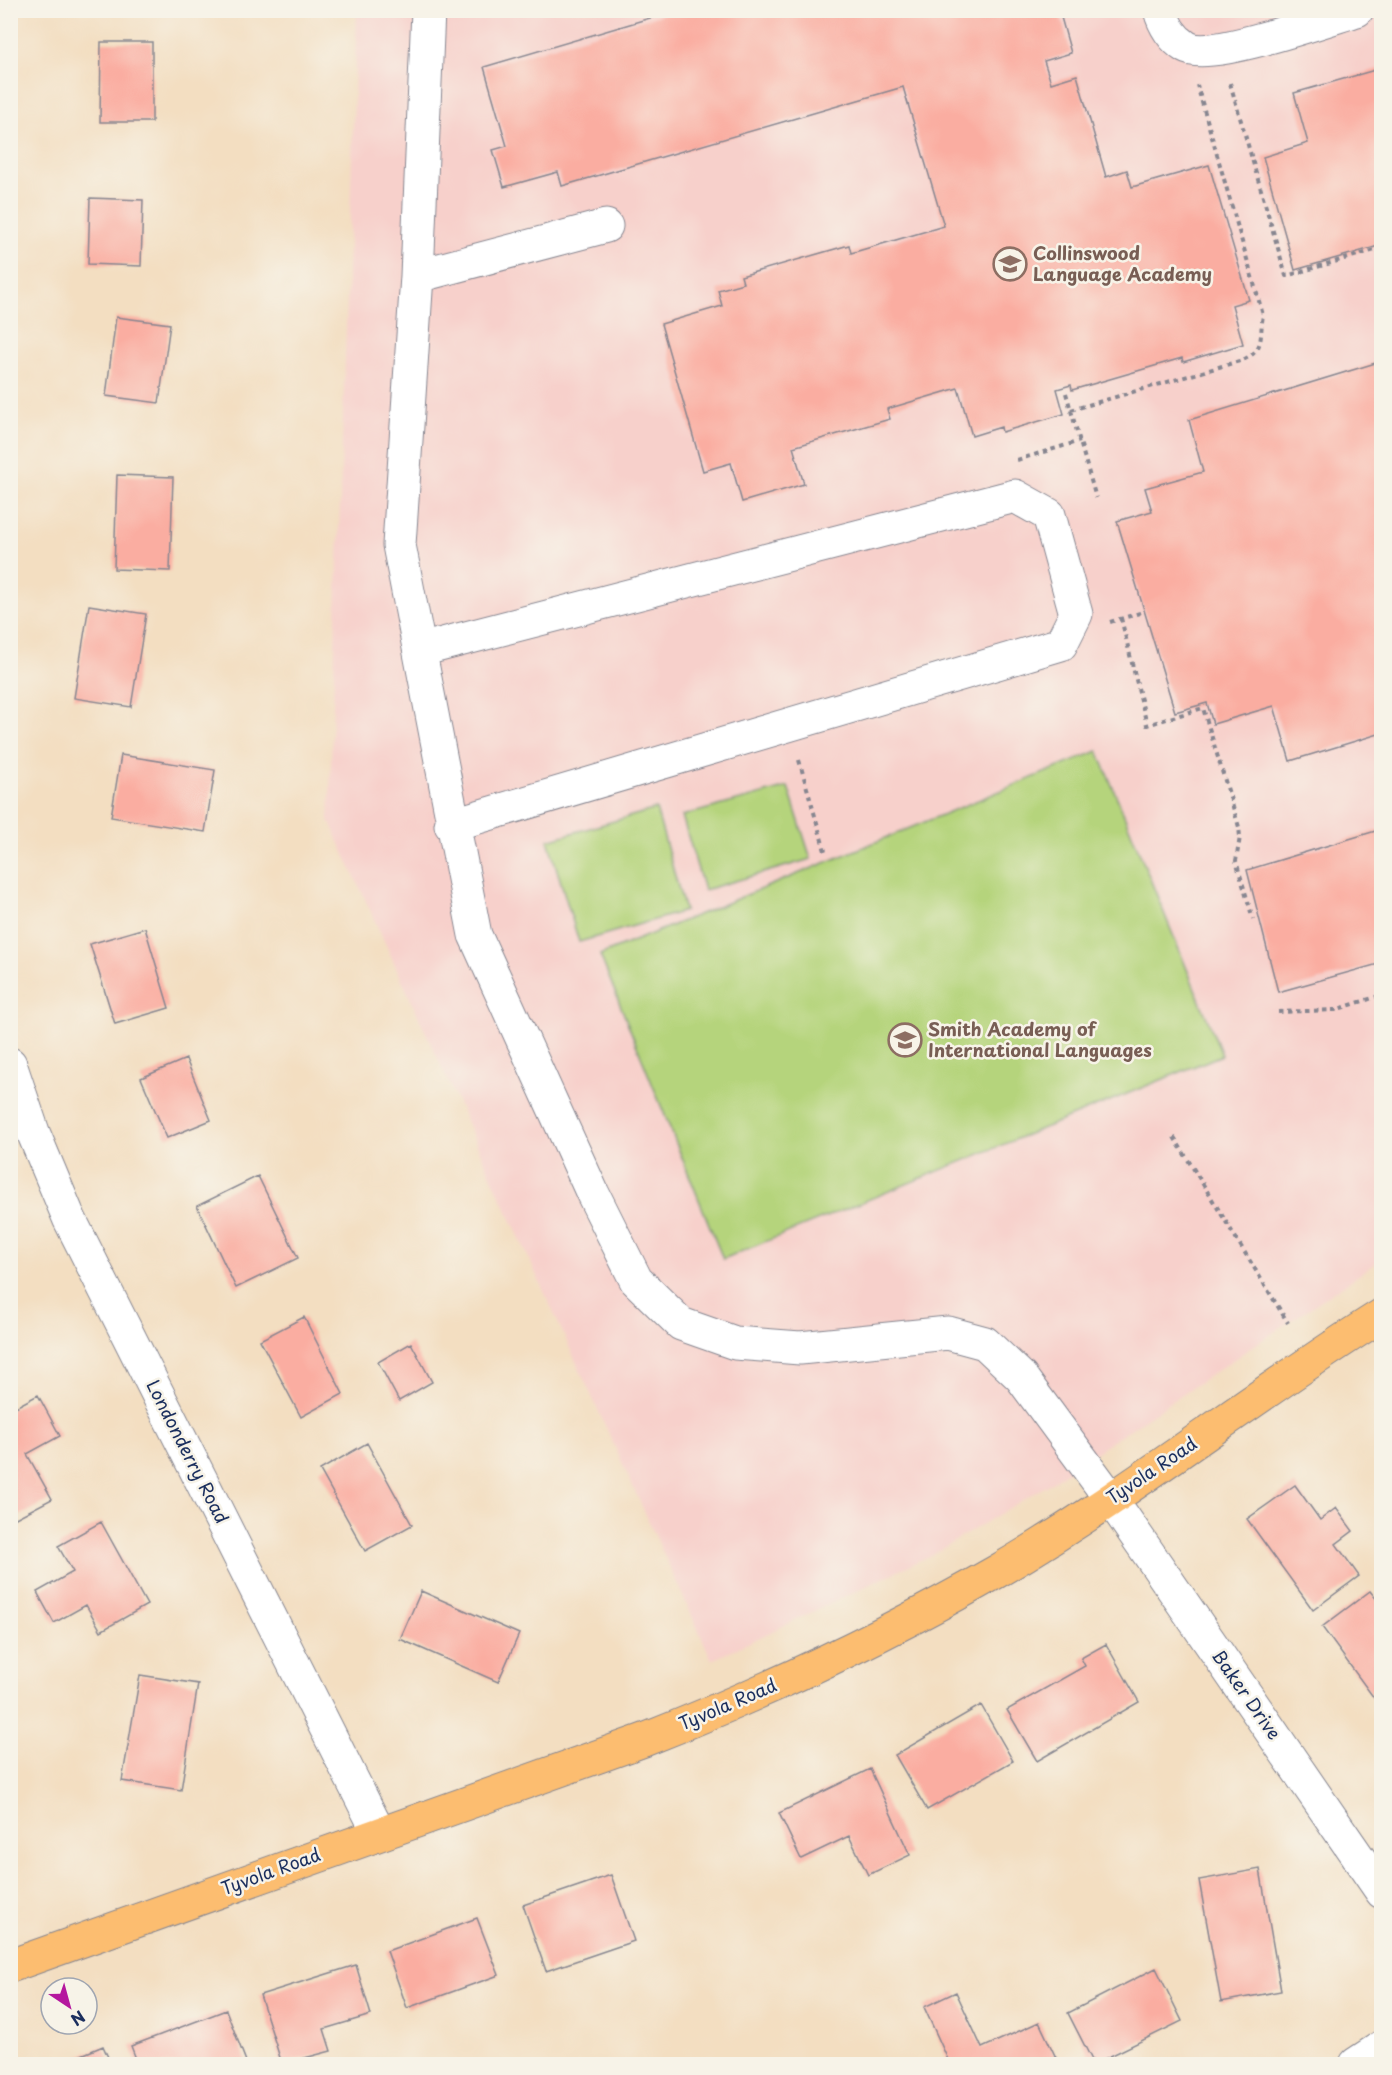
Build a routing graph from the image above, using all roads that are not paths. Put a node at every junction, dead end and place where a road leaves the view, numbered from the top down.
1 (428, 10) edge
2 (1160, 10) edge
3 (1357, 10) edge
4 (606, 226) dead end
5 (417, 276) junction
6 (420, 650) junction
7 (452, 825) junction
8 (10, 1064) edge
9 (1382, 1315) edge
10 (1111, 1499) junction
11 (380, 1833) junction
12 (1382, 1892) edge
13 (10, 1966) edge
14 (1382, 2047) edge
15 (1356, 2064) edge

1 - 5 street, Baker Drive
2 - 3 street
4 - 5 street
5 - 6 street, Baker Drive
6 - 7 street, Baker Drive
6 - 7 street
7 - 10 street, Baker Drive
8 - 11 street, Londonderry Road
9 - 10 main road, Tyvola Road
10 - 11 main road, Tyvola Road
10 - 12 street, Baker Drive
11 - 13 main road, Tyvola Road
14 - 15 street

